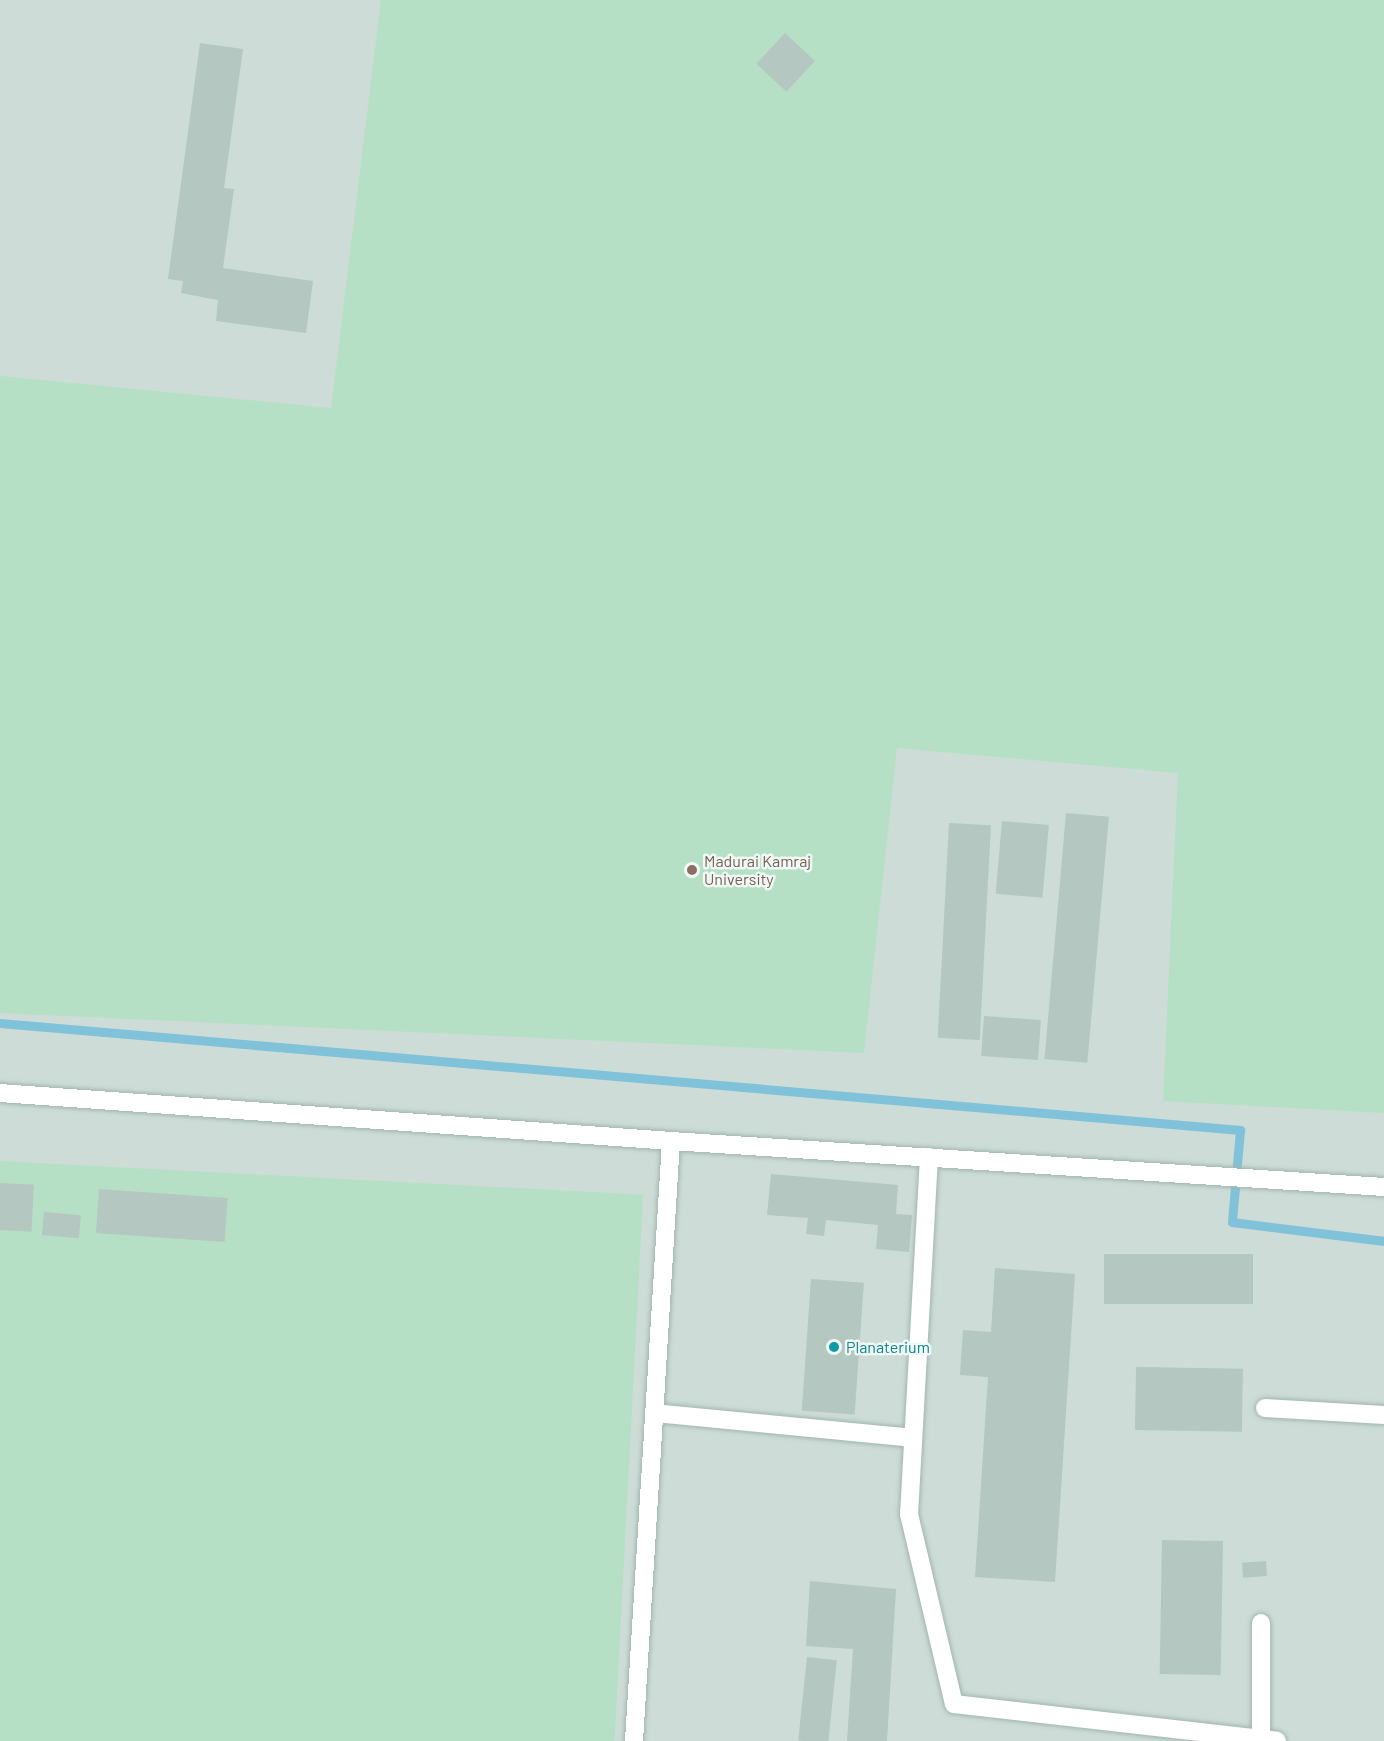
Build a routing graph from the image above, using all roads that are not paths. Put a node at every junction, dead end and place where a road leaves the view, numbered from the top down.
1 (0, 1093) edge
2 (671, 1140) junction
3 (929, 1157) junction
4 (1384, 1187) edge
5 (1265, 1408) dead end
6 (654, 1413) junction
7 (1384, 1415) edge
8 (912, 1438) junction
9 (1262, 1623) dead end
10 (1269, 1740) edge
11 (634, 1741) edge

1 - 2 lane
2 - 3 lane
2 - 6 lane
3 - 4 lane
3 - 8 lane
5 - 7 lane
6 - 8 lane
6 - 11 lane
8 - 10 lane
9 - 10 lane

